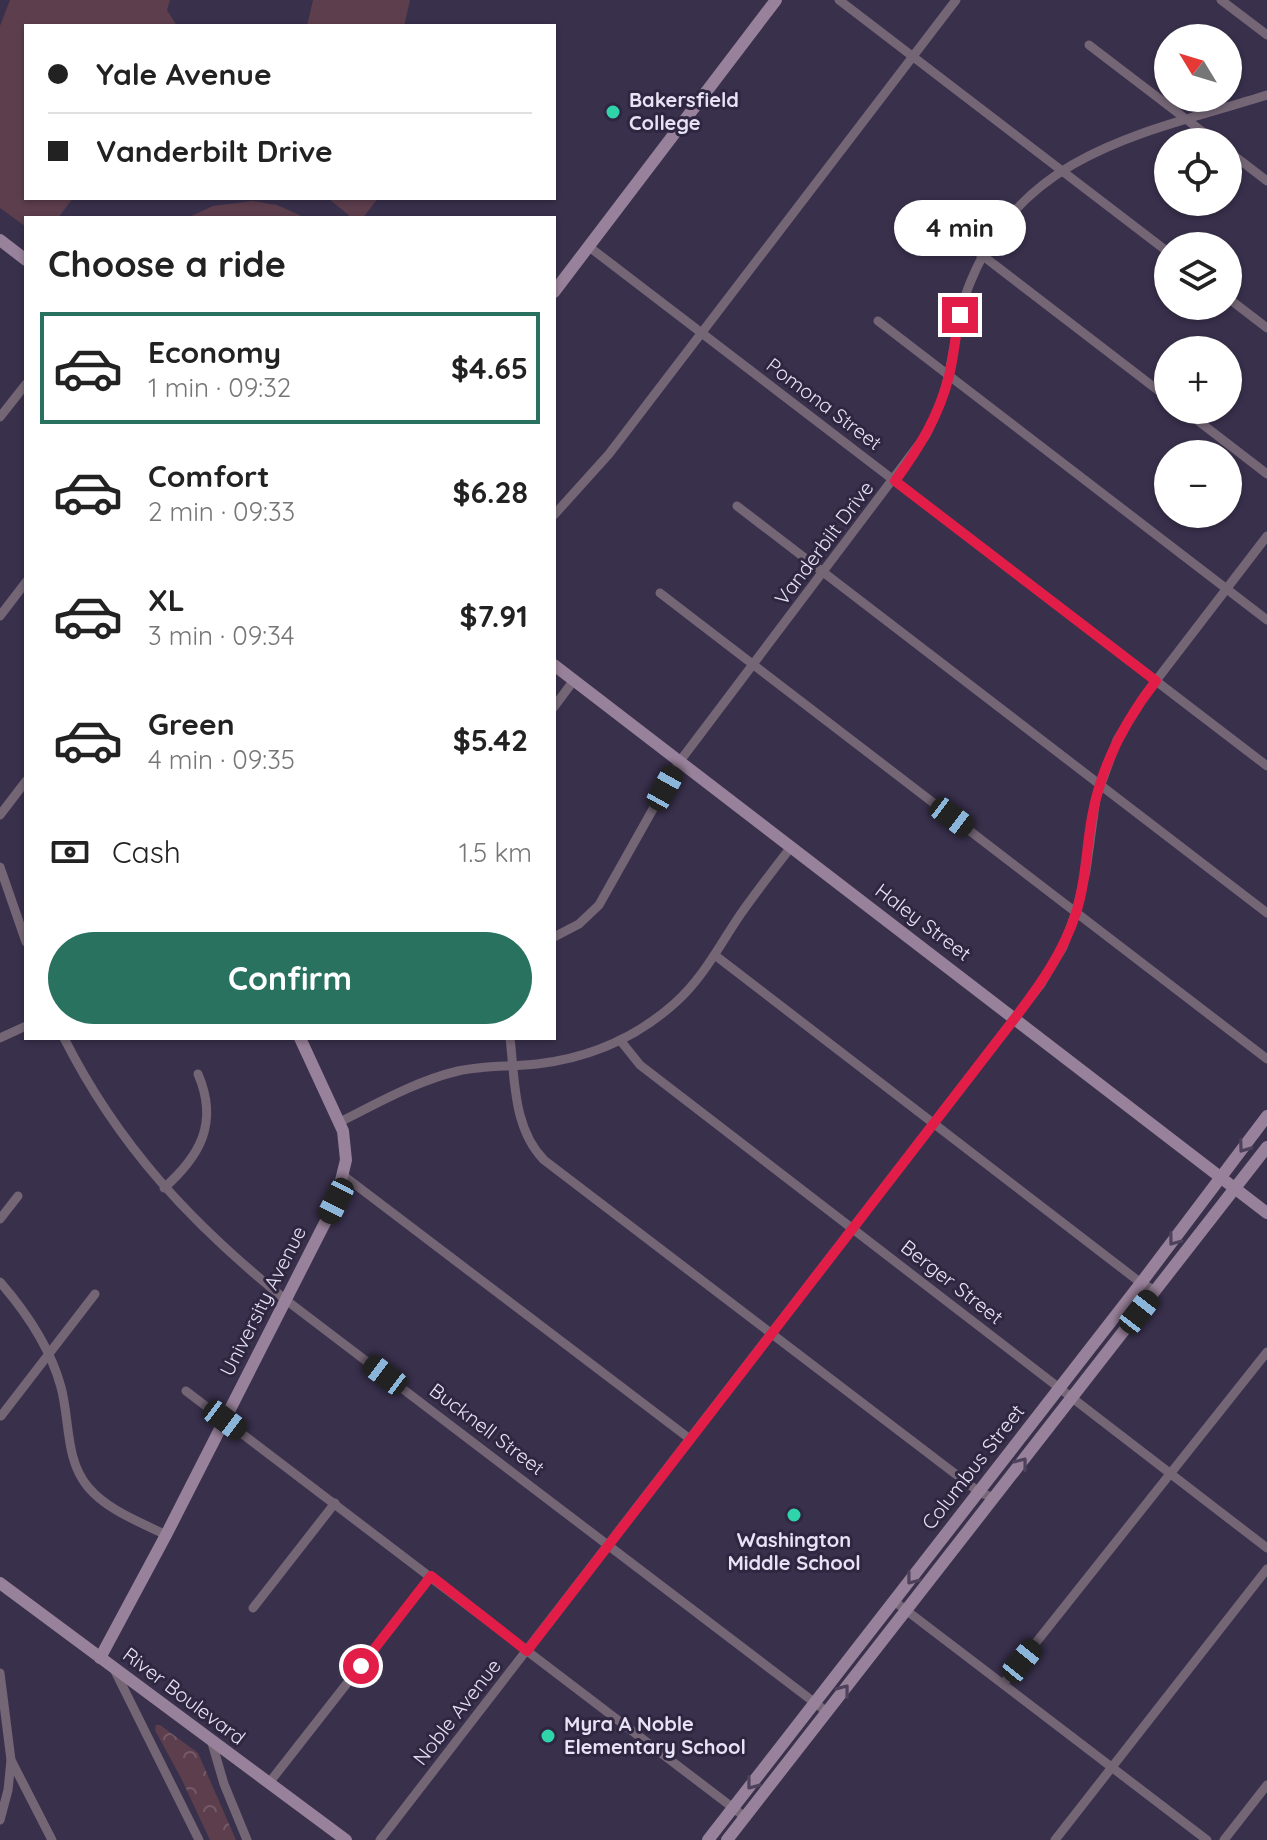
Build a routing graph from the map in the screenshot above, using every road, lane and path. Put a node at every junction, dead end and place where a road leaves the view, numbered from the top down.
1 (776, 0) edge
2 (839, 0) edge
3 (956, 0) edge
4 (1221, 0) edge
5 (1267, 35) edge
6 (1089, 45) dead end
7 (913, 56) junction
8 (1267, 95) edge
9 (1188, 121) junction
10 (1197, 128) edge
11 (1242, 162) edge
12 (1061, 170) junction
13 (1267, 181) edge
14 (948, 229) dead end
15 (0, 240) edge
16 (1154, 241) edge
17 (588, 246) junction
18 (982, 256) junction
19 (24, 258) edge
20 (556, 289) edge
21 (1242, 309) edge
22 (878, 321) dead end
23 (1267, 328) edge
24 (702, 333) junction
25 (949, 376) junction
26 (24, 387) edge
27 (1154, 387) edge
28 (0, 417) edge
29 (1202, 424) edge
30 (1267, 474) edge
31 (895, 481) junction
32 (737, 506) dead end
33 (556, 513) edge
34 (1267, 536) edge
35 (824, 573) junction
36 (24, 585) edge
37 (1226, 589) junction
38 (660, 593) dead end
39 (0, 616) edge
40 (1267, 620) edge
41 (753, 665) junction
42 (556, 666) edge
43 (574, 680) junction
44 (1156, 681) junction
45 (556, 704) edge
46 (680, 761) junction
47 (1267, 766) edge
48 (24, 784) edge
49 (1099, 784) junction
50 (0, 815) edge
51 (791, 847) junction
52 (0, 867) edge
53 (1076, 912) junction
54 (1267, 913) edge
55 (24, 936) edge
56 (556, 936) edge
57 (716, 956) junction
58 (1015, 1018) junction
59 (24, 1027) edge
60 (0, 1038) edge
61 (65, 1040) edge
62 (301, 1040) edge
63 (510, 1040) edge
64 (620, 1040) junction
65 (1267, 1059) edge
66 (513, 1065) junction
67 (198, 1074) dead end
68 (1267, 1116) edge
69 (340, 1122) junction
70 (934, 1123) junction
71 (1267, 1147) edge
72 (344, 1176) junction
73 (1222, 1178) junction
74 (164, 1188) junction
75 (1235, 1188) junction
76 (18, 1196) dead end
77 (1267, 1213) edge
78 (0, 1219) edge
79 (853, 1229) junction
80 (0, 1282) edge
81 (1141, 1283) junction
82 (1156, 1291) junction
83 (95, 1294) dead end
84 (286, 1300) junction
85 (771, 1334) junction
86 (1267, 1352) edge
87 (49, 1354) junction
88 (1059, 1388) junction
89 (186, 1391) dead end
90 (1072, 1398) junction
91 (1, 1416) edge
92 (225, 1420) junction
93 (690, 1439) junction
94 (1172, 1474) junction
95 (979, 1492) junction
96 (994, 1498) junction
97 (335, 1503) junction
98 (166, 1535) junction
99 (609, 1544) junction
100 (1267, 1548) edge
101 (1267, 1569) edge
102 (431, 1576) junction
103 (0, 1583) edge
104 (894, 1601) junction
105 (253, 1608) dead end
106 (906, 1610) junction
107 (527, 1651) junction
108 (100, 1658) junction
109 (114, 1669) junction
110 (0, 1673) edge
111 (1003, 1684) junction
112 (815, 1703) junction
113 (827, 1712) junction
114 (212, 1743) junction
115 (11, 1760) junction
116 (1112, 1767) junction
117 (269, 1783) junction
118 (1267, 1785) edge
119 (733, 1808) junction
120 (745, 1817) junction
121 (0, 1820) edge
122 (52, 1840) edge
123 (199, 1840) edge
124 (247, 1840) edge
125 (346, 1840) edge
126 (380, 1840) edge
127 (708, 1840) edge
128 (727, 1840) edge
129 (1055, 1840) edge
130 (1207, 1840) edge
131 (1224, 1840) edge

1 - 17 main road
2 - 7 street
3 - 7 street
4 - 5 street
6 - 9 street
7 - 12 street
7 - 24 street
8 - 9 street, Vanderbilt Drive
9 - 10 street
9 - 12 street, Vanderbilt Drive
11 - 13 street
12 - 16 street
12 - 18 street, Vanderbilt Drive
14 - 18 street
15 - 19 main road
17 - 20 main road
17 - 24 street, Pomona Street
18 - 25 street, Vanderbilt Drive
18 - 27 street
21 - 23 street
22 - 25 street
24 - 31 street, Pomona Street
24 - 33 street
25 - 31 street, Vanderbilt Drive
25 - 37 street
26 - 28 street
29 - 30 street
31 - 35 street, Vanderbilt Drive
31 - 44 street, Pomona Street
32 - 35 street
34 - 37 street, Noble Avenue
35 - 41 street, Vanderbilt Drive
35 - 49 street
36 - 39 street
37 - 40 street
37 - 44 street, Noble Avenue
38 - 41 street
41 - 46 street, Vanderbilt Drive
41 - 53 street
42 - 43 main road, Haley Street
43 - 45 street
43 - 46 main road, Haley Street
44 - 47 street, Pomona Street
44 - 49 street, Noble Avenue
46 - 51 main road, Haley Street
46 - 56 street, Vanderbilt Drive
48 - 50 street
49 - 53 street, Noble Avenue
49 - 54 street
51 - 57 street
51 - 58 main road, Haley Street
52 - 55 street
53 - 58 street, Noble Avenue
53 - 65 street
57 - 64 street
57 - 70 street
58 - 70 street, Noble Avenue
58 - 73 main road, Haley Street
59 - 60 street
61 - 74 street, Bucknell Street
62 - 69 main road, University Avenue
63 - 66 street
64 - 66 street
64 - 79 street, Berger Street
66 - 69 street
66 - 85 street
67 - 74 street
68 -> 73 main road, Columbus Street
69 - 72 main road, University Avenue
70 - 79 street, Noble Avenue
70 - 81 street
71 - 75 main road, Columbus Street
72 - 84 main road, University Avenue
72 - 93 street
73 - 75 main road, Haley Street
73 -> 81 main road, Columbus Street
74 - 84 street, Bucknell Street
75 - 77 main road, Haley Street
75 - 82 main road, Columbus Street
76 - 78 street
79 - 85 street, Noble Avenue
79 - 88 street, Berger Street
80 - 87 street
81 - 82 street
81 - 88 main road, Columbus Street
82 - 90 main road, Columbus Street
83 - 87 street
84 - 92 main road, University Avenue
84 - 99 street, Bucknell Street
85 - 93 street, Noble Avenue
85 - 95 street
86 - 94 street
87 - 91 street
87 - 98 street
88 - 90 street, Berger Street
88 - 95 main road, Columbus Street
89 - 92 street
90 - 94 street, Berger Street
96 -> 90 main road, Columbus Street
92 - 97 street
92 - 98 main road, University Avenue
93 - 99 street, Noble Avenue
94 - 100 street, Berger Street
94 - 111 street
95 - 96 street
95 -> 104 main road, Columbus Street
96 - 106 main road, Columbus Street
97 - 102 street
97 - 105 street
98 - 108 main road, University Avenue
99 - 107 street, Noble Avenue
99 - 112 street, Bucknell Street
101 - 116 street
102 - 107 street
102 - 117 street
103 - 108 main road, River Boulevard
104 - 106 street
104 - 112 main road, Columbus Street
106 - 111 street
113 -> 106 main road, Columbus Street
107 - 119 street
107 - 126 street, Noble Avenue
108 - 109 main road, River Boulevard
109 - 114 main road, River Boulevard
109 - 123 street
110 - 115 street
111 - 116 street
112 - 113 street, Bucknell Street
112 -> 119 main road, Columbus Street
113 - 120 main road, Columbus Street
114 - 117 main road, River Boulevard
114 - 124 street
115 - 121 street
115 - 122 street
116 - 129 street
116 - 130 street
117 - 125 main road, River Boulevard
118 - 131 street
119 - 120 street
119 - 127 main road, Columbus Street
120 - 128 main road, Columbus Street

